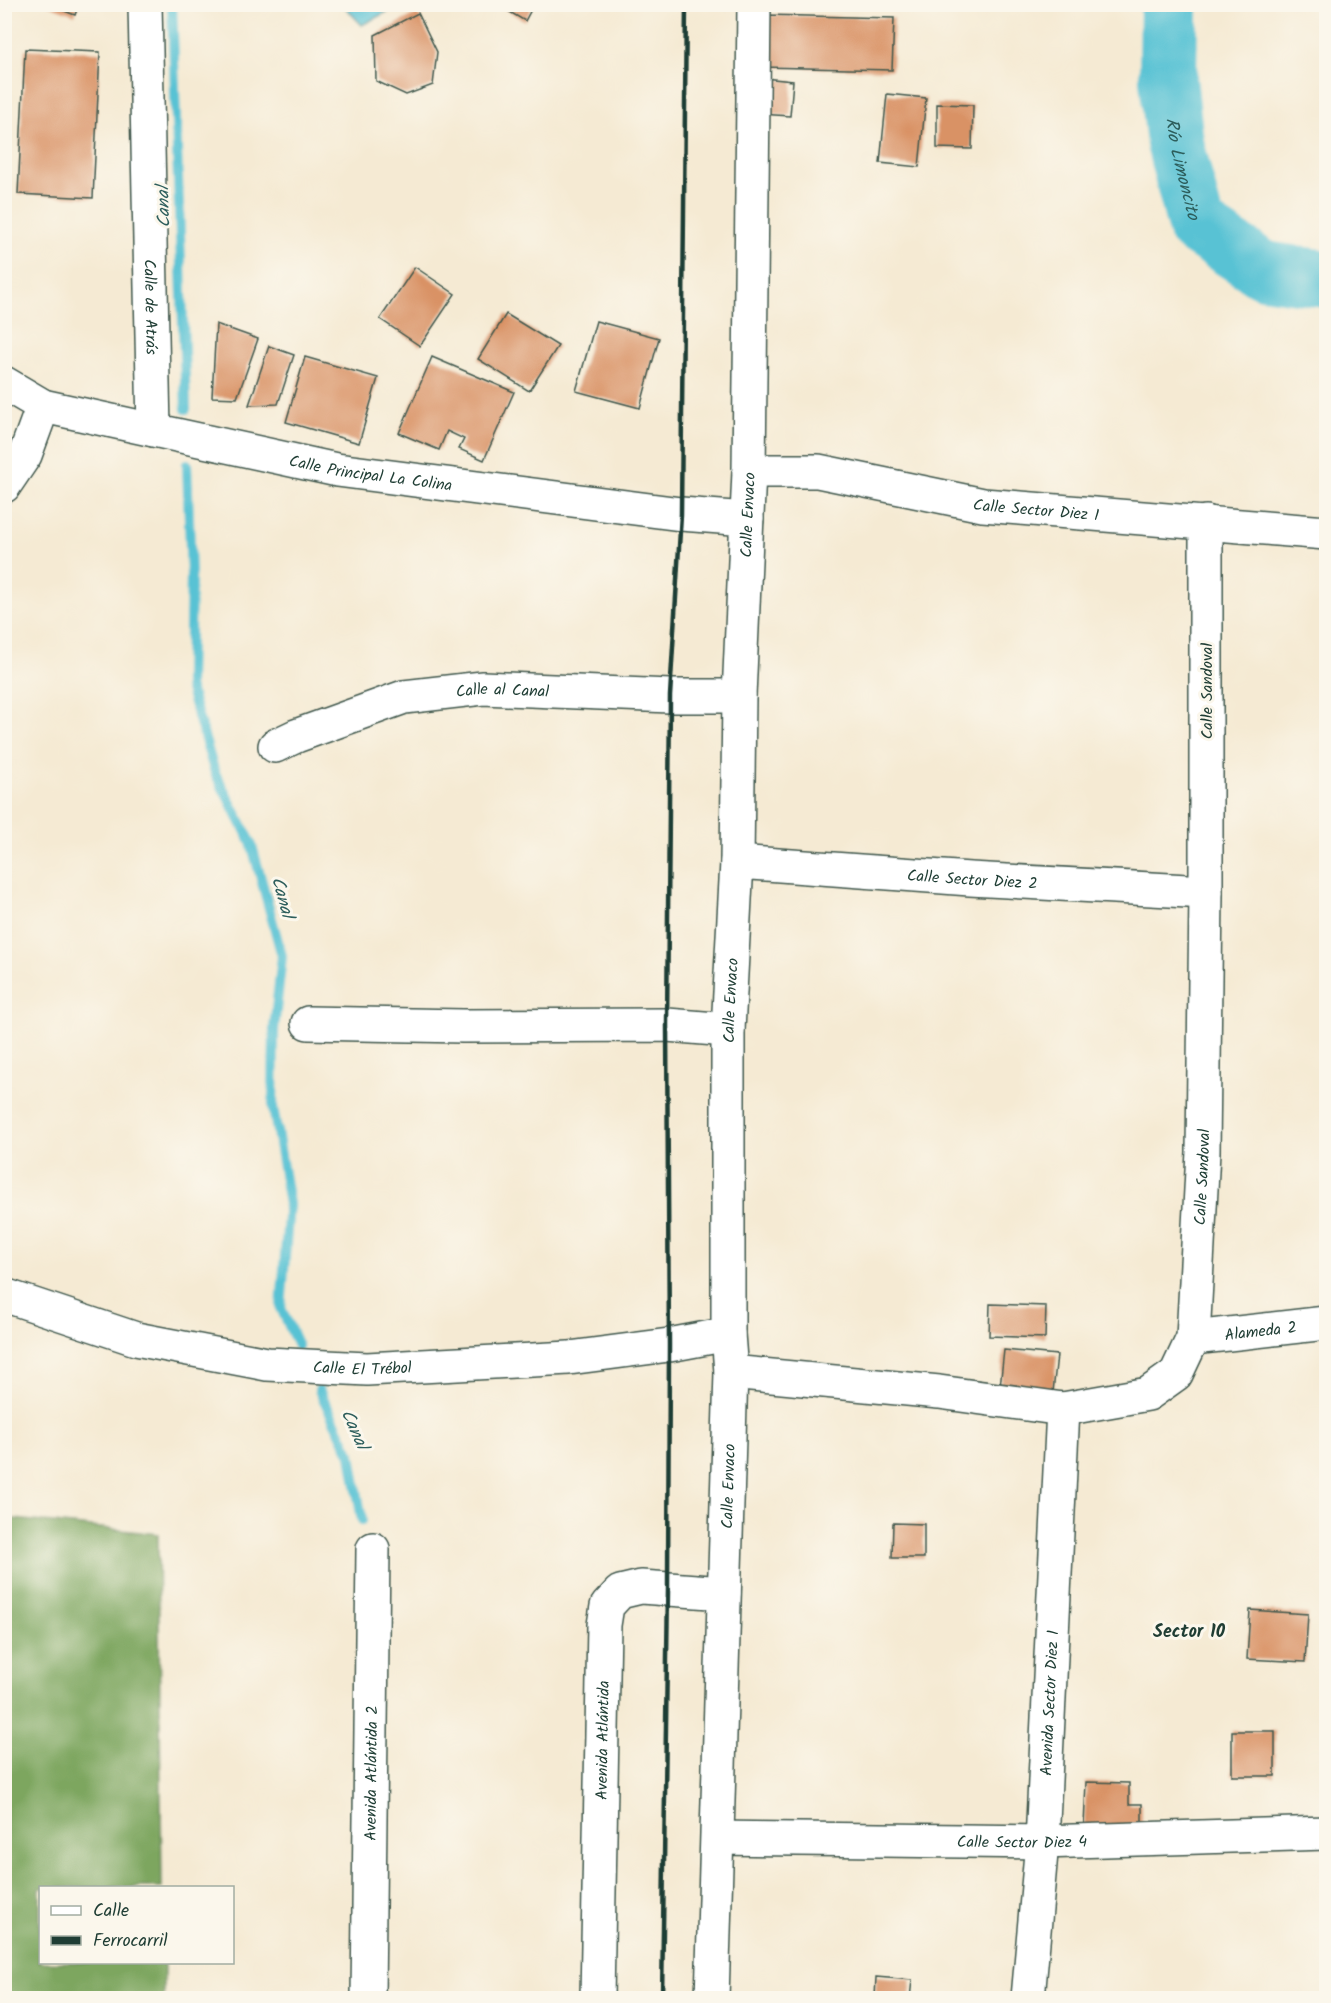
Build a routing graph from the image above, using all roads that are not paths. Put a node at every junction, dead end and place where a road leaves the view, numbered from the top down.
1 (146, 4) edge
2 (754, 4) edge
3 (4, 383) edge
4 (43, 406) junction
5 (154, 430) junction
6 (749, 471) junction
7 (4, 486) edge
8 (747, 519) junction
9 (1206, 522) junction
10 (1326, 533) edge
11 (739, 696) junction
12 (275, 746) dead end
13 (737, 862) junction
14 (1206, 892) junction
15 (308, 1023) dead end
16 (728, 1030) junction
17 (4, 1295) edge
18 (1326, 1323) edge
19 (728, 1334) junction
20 (1193, 1338) junction
21 (731, 1372) junction
22 (1063, 1409) junction
23 (373, 1549) dead end
24 (724, 1593) junction
25 (1326, 1833) edge
26 (718, 1838) junction
27 (1042, 1842) junction
28 (368, 1998) edge
29 (597, 1998) edge
30 (712, 1998) edge
31 (1028, 1998) edge

1 - 5 street, Calle de Atrás
2 - 6 street, Calle Envaco
3 - 4 street, Calle Principal La Colina
4 - 5 street, Calle Principal La Colina
4 - 7 street
5 - 8 street, Calle Principal La Colina
6 - 8 street, Calle Envaco
6 - 9 street, Calle Sector Diez 1
8 - 11 street, Calle Envaco
9 - 10 street, Calle Sector Diez 1
9 - 14 street, Calle Sandoval
11 - 12 street, Calle al Canal
11 - 13 street, Calle Envaco
13 - 14 street, Calle Sector Diez 2
13 - 16 street, Calle Envaco
14 - 20 street, Calle Sandoval
15 - 16 street
16 - 19 street, Calle Envaco
17 - 19 street, Calle El Trébol
18 - 20 street, Alameda 2
19 - 21 street, Calle Envaco
20 - 22 street, Calle Sandoval
21 - 22 street, Calle Sandoval
21 - 24 street, Calle Envaco
22 - 27 street, Avenida Sector Diez 1
23 - 28 street, Avenida Atlántida 2
24 - 26 street, Calle Envaco
24 - 29 street, Avenida Atlántida
25 - 27 street, Calle Sector Diez 4
26 - 27 street, Calle Sector Diez 4
26 - 30 street, Calle Envaco
27 - 31 street, Avenida Sector Diez 1

